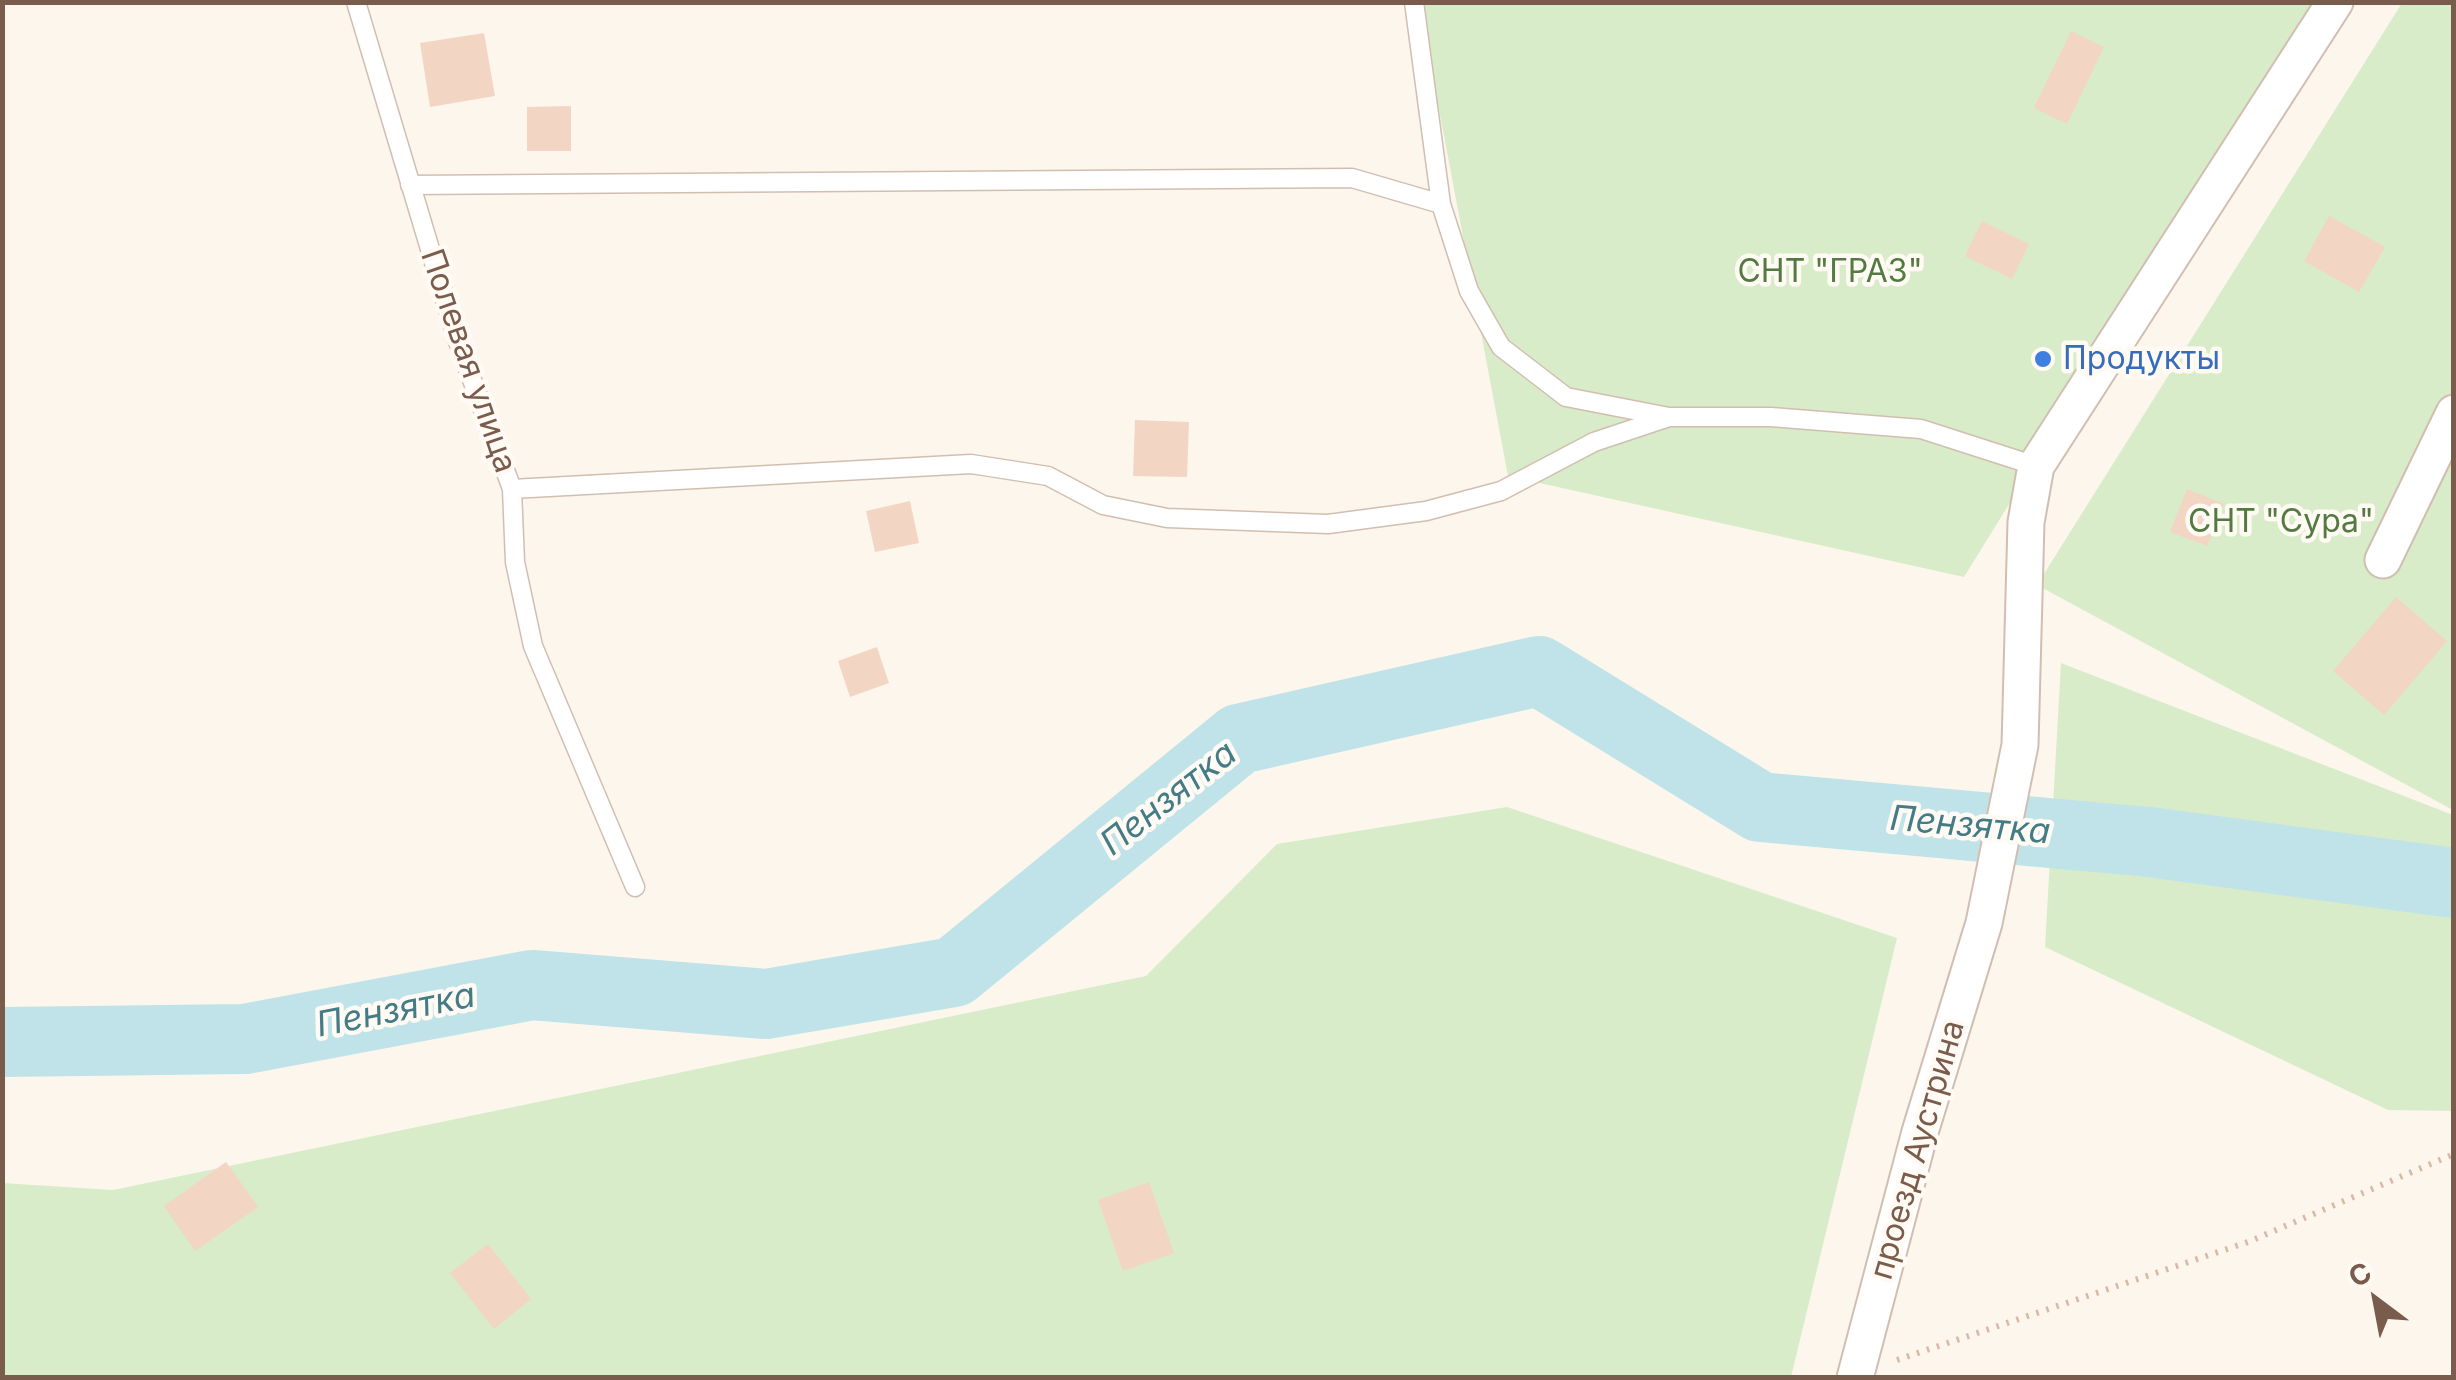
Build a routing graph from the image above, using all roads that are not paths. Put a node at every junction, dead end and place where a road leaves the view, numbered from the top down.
1 (356, 2) edge
2 (1414, 2) edge
3 (2335, 2) edge
4 (410, 185) junction
5 (1441, 204) junction
6 (2454, 412) edge
7 (1669, 417) junction
8 (2036, 466) junction
9 (512, 489) junction
10 (2382, 560) dead end
11 (635, 887) dead end
12 (1856, 1376) edge

1 - 4 lane, Полевая улица
2 - 5 lane
3 - 8 street
4 - 5 lane
4 - 9 lane, Полевая улица
5 - 7 lane
6 - 10 street
7 - 8 lane
7 - 9 lane
8 - 12 street, проезд Аустрина
9 - 11 lane, Полевая улица

